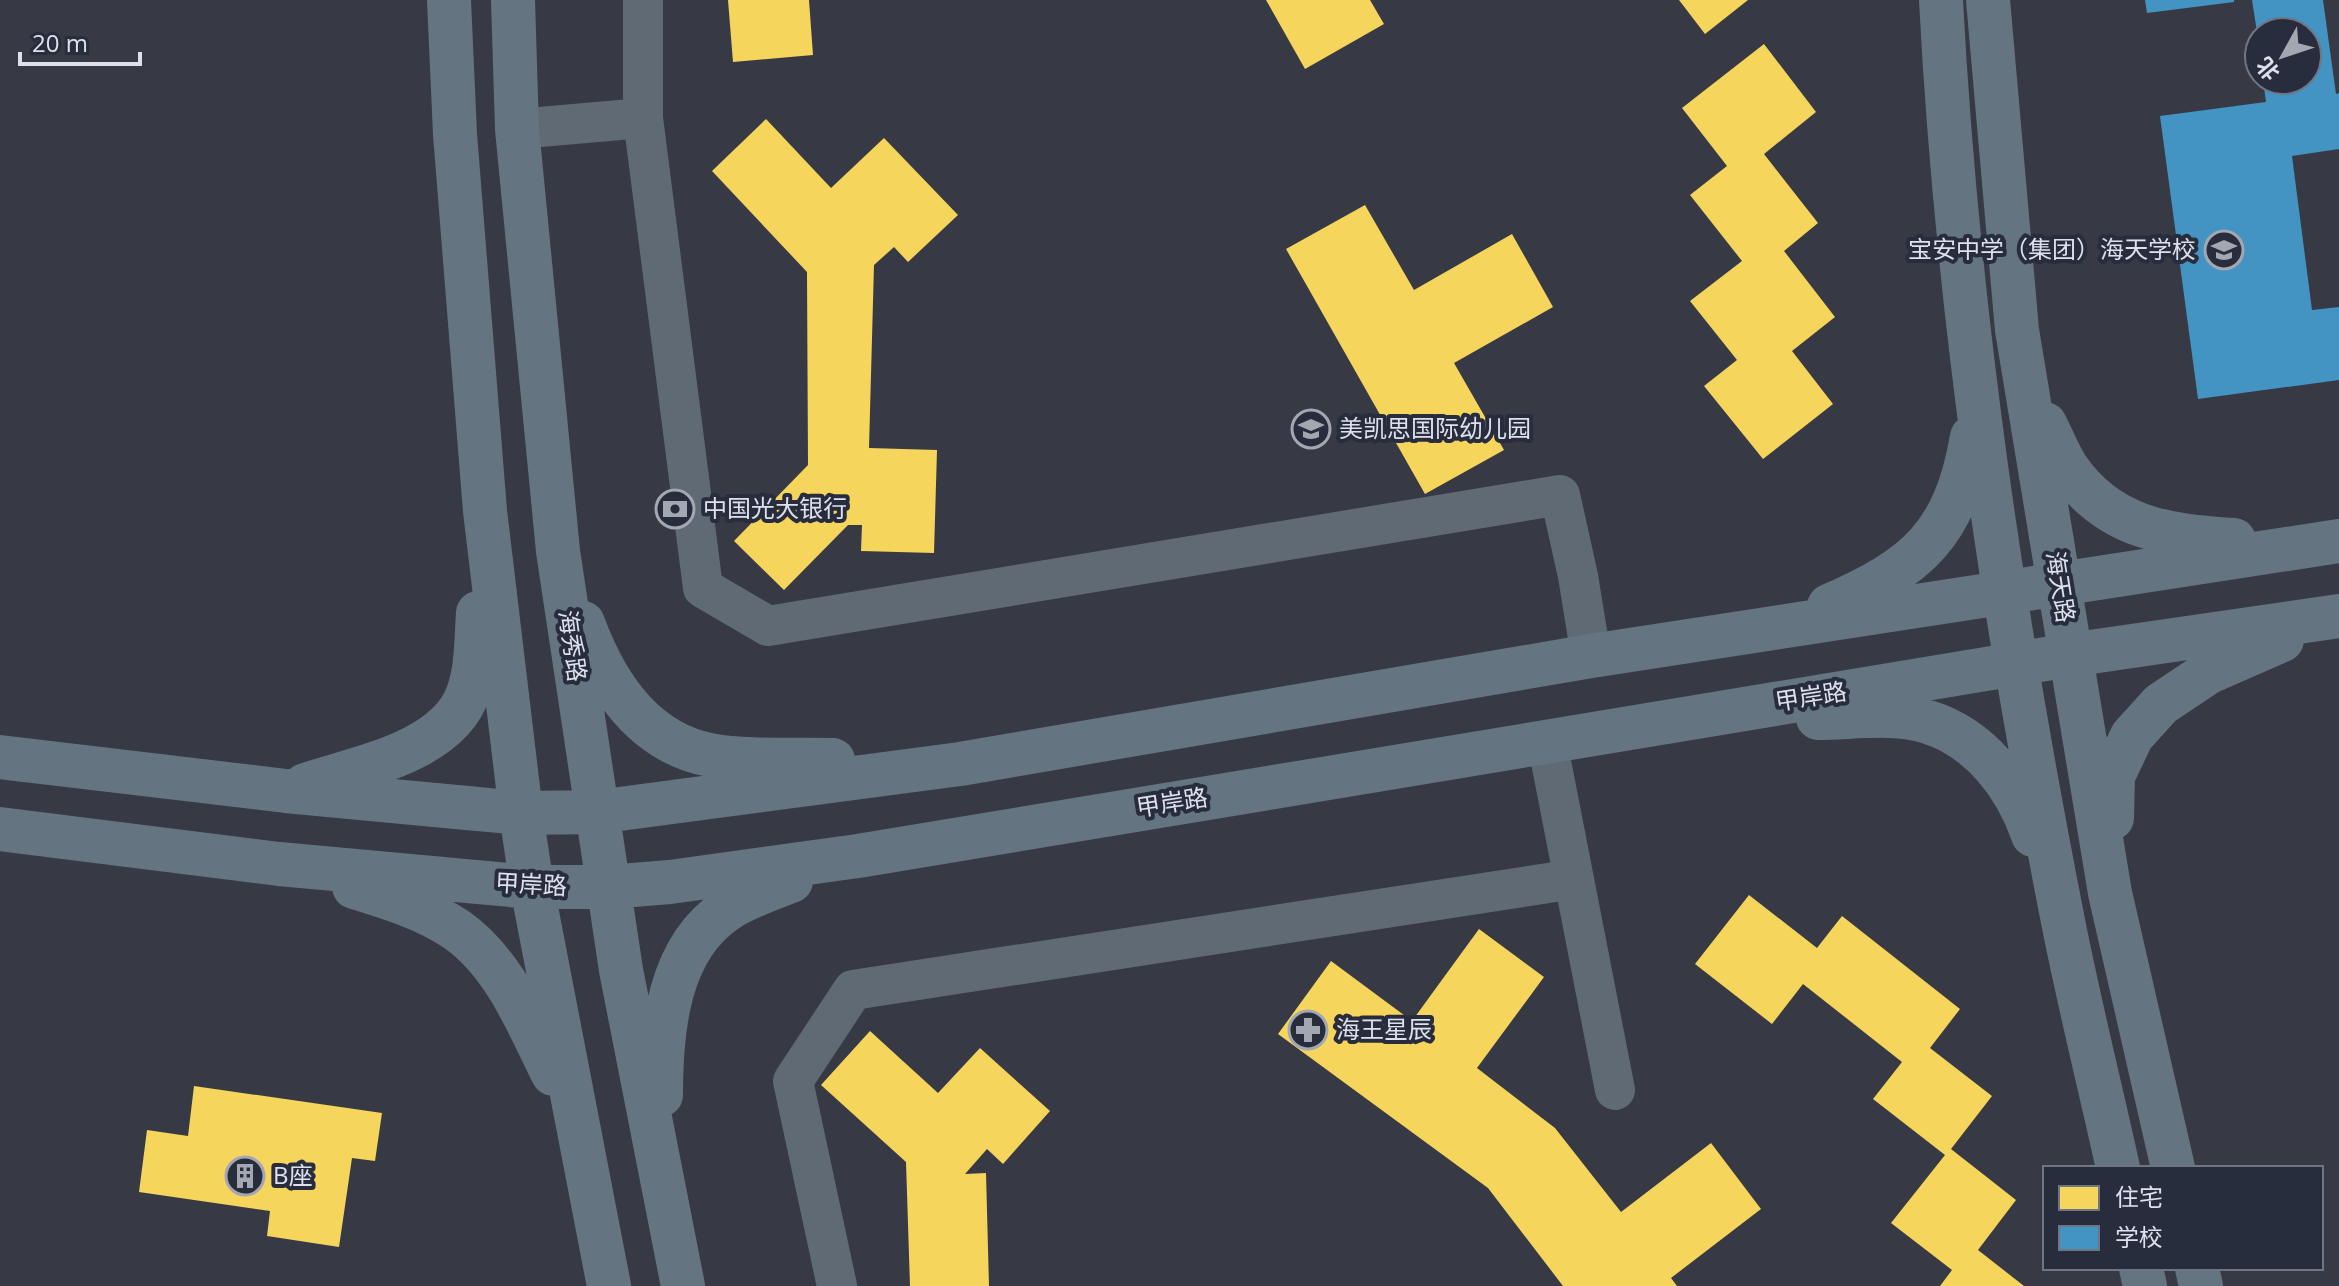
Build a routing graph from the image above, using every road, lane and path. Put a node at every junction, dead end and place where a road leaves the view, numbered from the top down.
1 (449, 0) edge
2 (513, 0) edge
3 (643, 0) edge
4 (1941, 0) edge
5 (1988, 0) edge
6 (643, 118) junction
7 (517, 129) junction
8 (2017, 330) junction
9 (1978, 399) junction
10 (485, 511) junction
11 (2328, 543) edge
12 (558, 551) junction
13 (2060, 584) junction
14 (2005, 592) junction
15 (2338, 616) edge
16 (1784, 625) junction
17 (2070, 655) junction
18 (1591, 656) junction
19 (2017, 664) junction
20 (1683, 718) junction
21 (1547, 741) junction
22 (0, 757) edge
23 (960, 764) junction
24 (286, 791) junction
25 (597, 812) junction
26 (521, 813) junction
27 (0, 829) edge
28 (858, 856) junction
29 (279, 864) junction
30 (1574, 879) junction
31 (532, 887) junction
32 (608, 887) junction
33 (2110, 893) junction
34 (2063, 923) junction
35 (1615, 1090) dead end
36 (578, 1123) junction
37 (2118, 1166) edge
38 (2173, 1166) edge
39 (662, 1181) junction
40 (609, 1286) edge
41 (683, 1286) edge
42 (837, 1286) edge

1 - 10 main road
2 - 7 main road, 海秀路
3 - 6 street
4 - 9 main road
5 - 8 main road, 海天路
6 - 7 street
6 - 18 street
7 - 12 main road, 海秀路
8 - 11 main road
8 - 13 main road, 海天路
9 - 14 main road
9 - 16 main road
10 - 24 main road
10 - 26 main road
11 - 13 main road
12 - 23 main road
12 - 25 main road, 海秀路
13 - 14 main road
13 - 17 main road, 海天路
14 - 16 main road
14 - 19 main road
15 - 17 main road, 甲岸路
15 - 33 main road
16 - 18 main road
17 - 19 main road, 甲岸路
17 - 33 main road, 海天路
18 - 23 main road
19 - 20 main road, 甲岸路
19 - 34 main road
20 - 21 main road, 甲岸路
20 - 34 main road
21 - 28 main road, 甲岸路
21 - 30 street
22 - 24 main road
23 - 25 main road
24 - 26 main road
25 - 26 main road
25 - 32 main road, 海秀路
26 - 31 main road
27 - 29 main road, 甲岸路
28 - 32 main road, 甲岸路
28 - 39 main road
29 - 31 main road, 甲岸路
29 - 36 main road
30 - 35 street
30 - 42 street
31 - 32 main road, 甲岸路
31 - 36 main road
32 - 39 main road, 海秀路
33 - 38 main road, 海天路
34 - 37 main road
36 - 40 main road
39 - 41 main road, 海秀路

